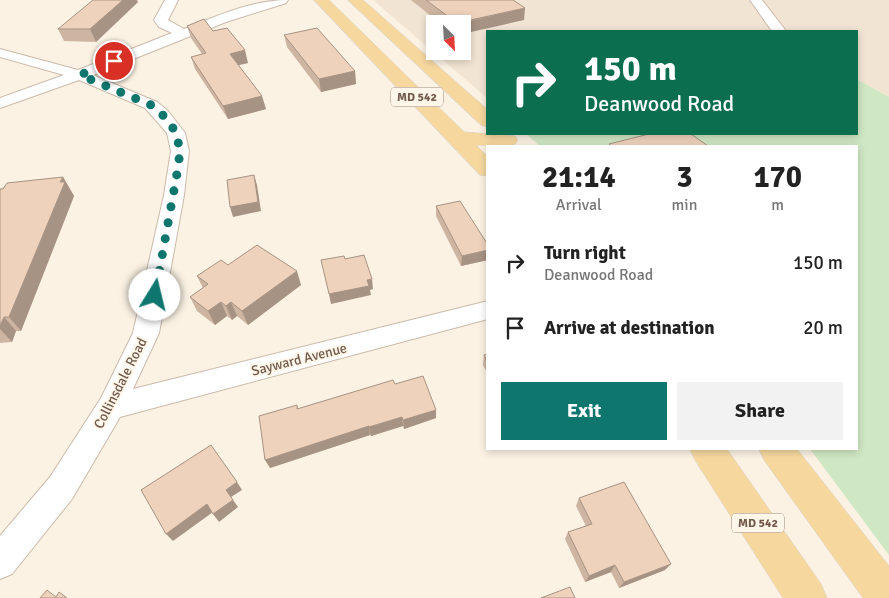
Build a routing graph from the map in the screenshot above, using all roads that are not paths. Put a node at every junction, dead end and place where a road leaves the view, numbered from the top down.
1 (172, 0) edge
2 (282, 0) edge
3 (321, 0) edge
4 (355, 0) edge
5 (756, 0) edge
6 (778, 30) edge
7 (182, 33) junction
8 (0, 53) edge
9 (80, 75) junction
10 (0, 103) edge
11 (486, 120) edge
12 (458, 138) junction
13 (508, 140) edge
14 (486, 168) edge
15 (486, 311) edge
16 (111, 407) junction
17 (708, 450) edge
18 (777, 450) edge
19 (0, 562) edge
20 (807, 598) edge
21 (888, 598) edge

1 - 7 street
2 - 7 street
3 - 12 main road, MD 542
4 - 11 main road, MD 542
5 - 6 street
7 - 9 street
8 - 9 street, Collinsdale Road
9 - 10 street
9 - 16 street, Collinsdale Road
12 - 13 main road
12 - 14 main road, MD 542
15 - 16 street, Sayward Avenue
16 - 19 street, Collinsdale Road
17 - 20 main road, MD 542
18 - 21 main road

